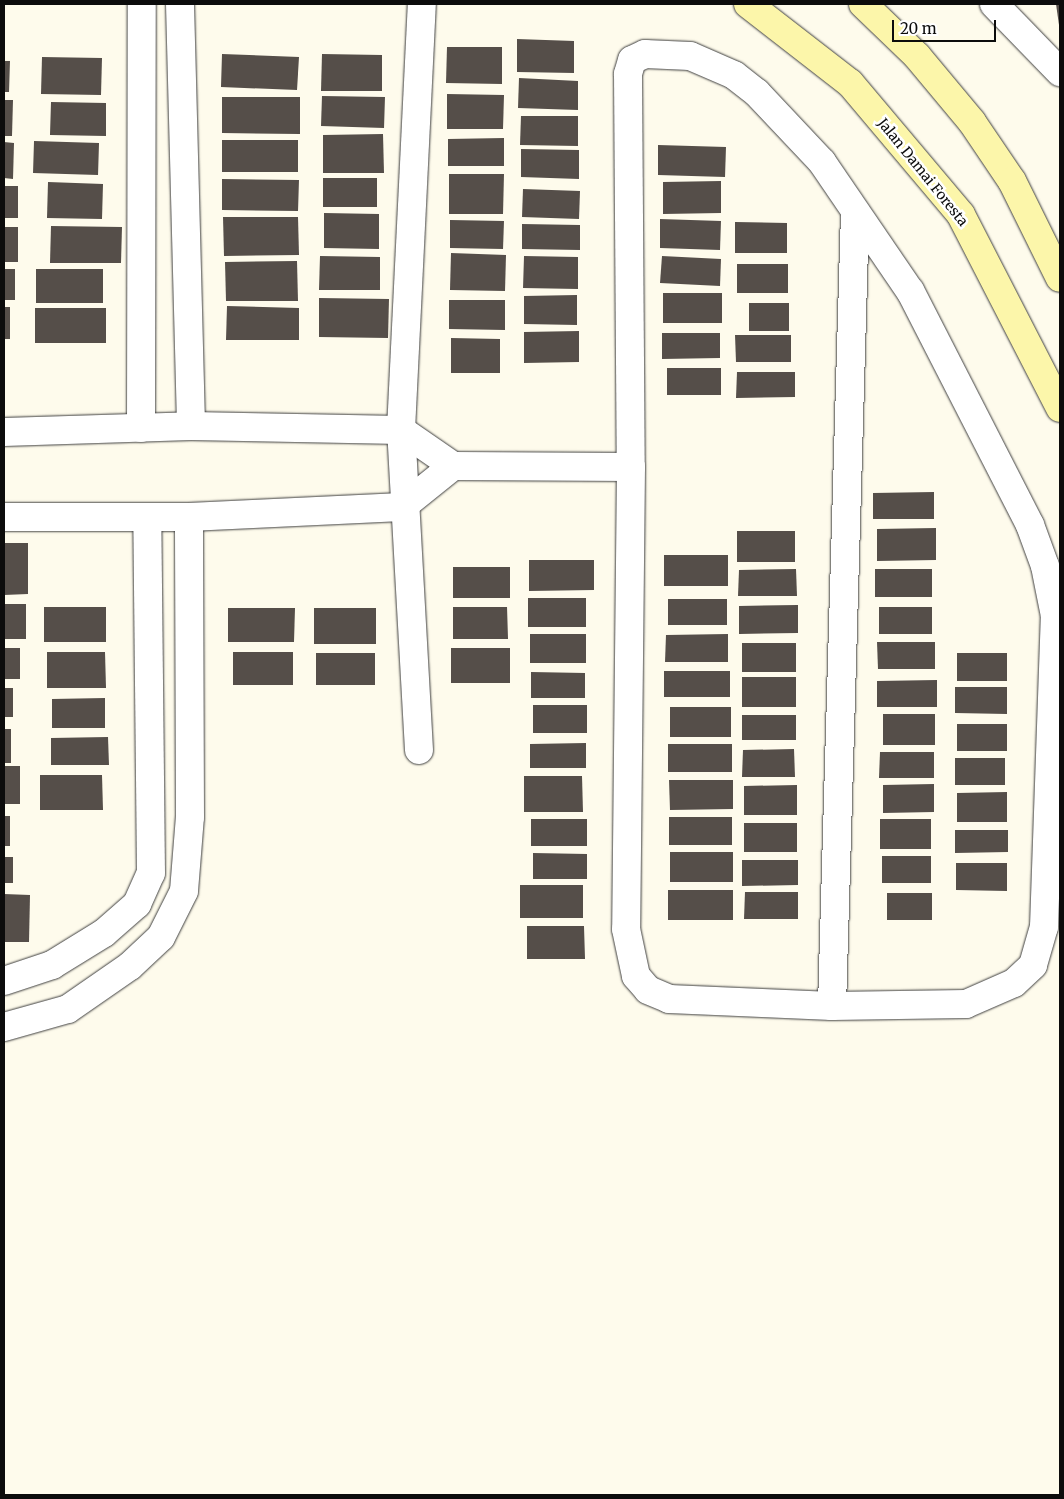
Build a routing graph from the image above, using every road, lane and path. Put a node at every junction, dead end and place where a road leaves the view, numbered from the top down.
1 (142, 4) edge
2 (180, 4) edge
3 (422, 4) edge
4 (748, 4) edge
5 (863, 4) edge
6 (994, 4) edge
7 (1060, 72) edge
8 (855, 213) junction
9 (1060, 278) edge
10 (1060, 408) edge
11 (191, 426) junction
12 (141, 428) junction
13 (401, 430) junction
14 (4, 432) edge
15 (453, 466) junction
16 (631, 467) junction
17 (402, 507) junction
18 (4, 517) edge
19 (189, 517) junction
20 (147, 518) junction
21 (419, 750) dead end
22 (154, 857) junction
23 (188, 866) junction
24 (4, 981) edge
25 (832, 1006) junction
26 (4, 1028) edge

1 - 12 street
2 - 11 street
3 - 13 street
4 - 10 main road, Jalan Damai Foresta
5 - 9 main road
6 - 7 street
8 - 16 street
8 - 25 street
8 - 25 street
11 - 12 street
11 - 13 street
12 - 14 street
13 - 15 street
13 - 17 street
15 - 16 street
15 - 17 street
16 - 25 street
17 - 19 street
17 - 21 street
18 - 20 street
19 - 20 street
19 - 23 street
20 - 22 street
22 - 23 street
22 - 24 street
23 - 26 street

